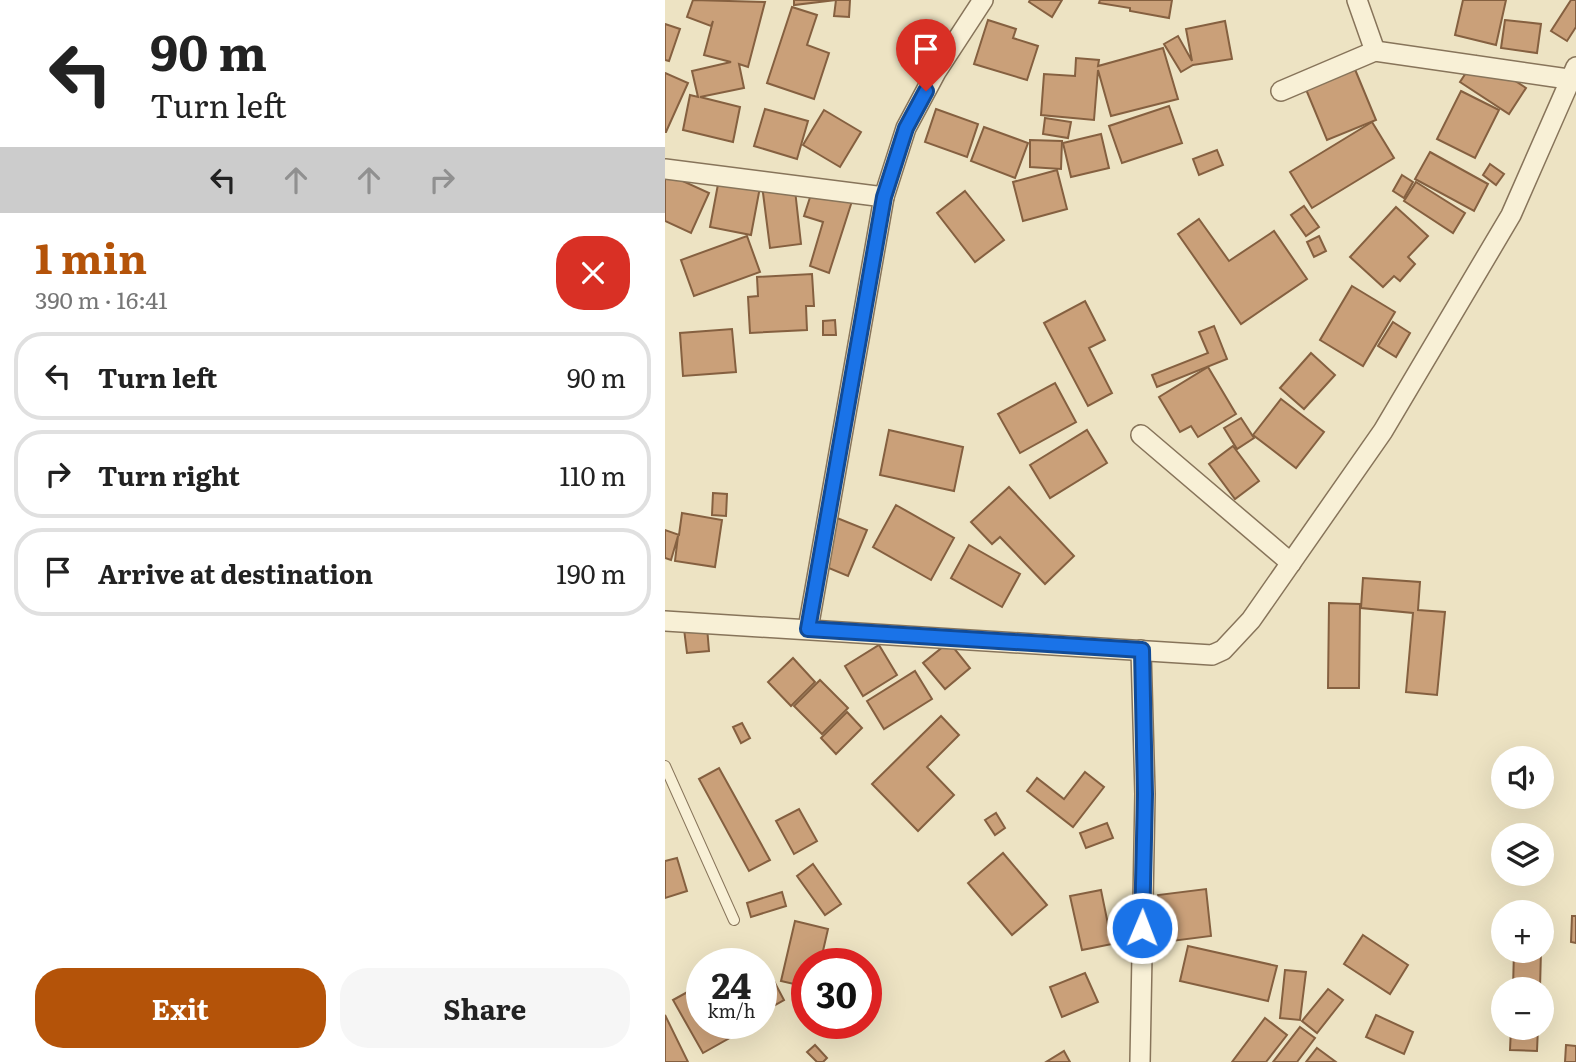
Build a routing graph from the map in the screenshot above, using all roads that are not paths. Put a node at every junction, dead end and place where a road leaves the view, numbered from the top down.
1 (983, 0) edge
2 (1357, 0) edge
3 (1375, 51) junction
4 (1572, 73) edge
5 (1281, 91) dead end
6 (665, 169) edge
7 (884, 197) junction
8 (1141, 435) dead end
9 (1291, 563) junction
10 (665, 621) edge
11 (808, 629) junction
12 (1142, 650) junction
13 (665, 766) edge
14 (734, 920) dead end
15 (1140, 1062) edge

1 - 7 street
2 - 3 street
3 - 4 street
3 - 5 street
4 - 9 street
6 - 7 street
7 - 11 street
8 - 9 street
9 - 12 street
10 - 11 street
11 - 12 street
12 - 15 street
13 - 14 lane

